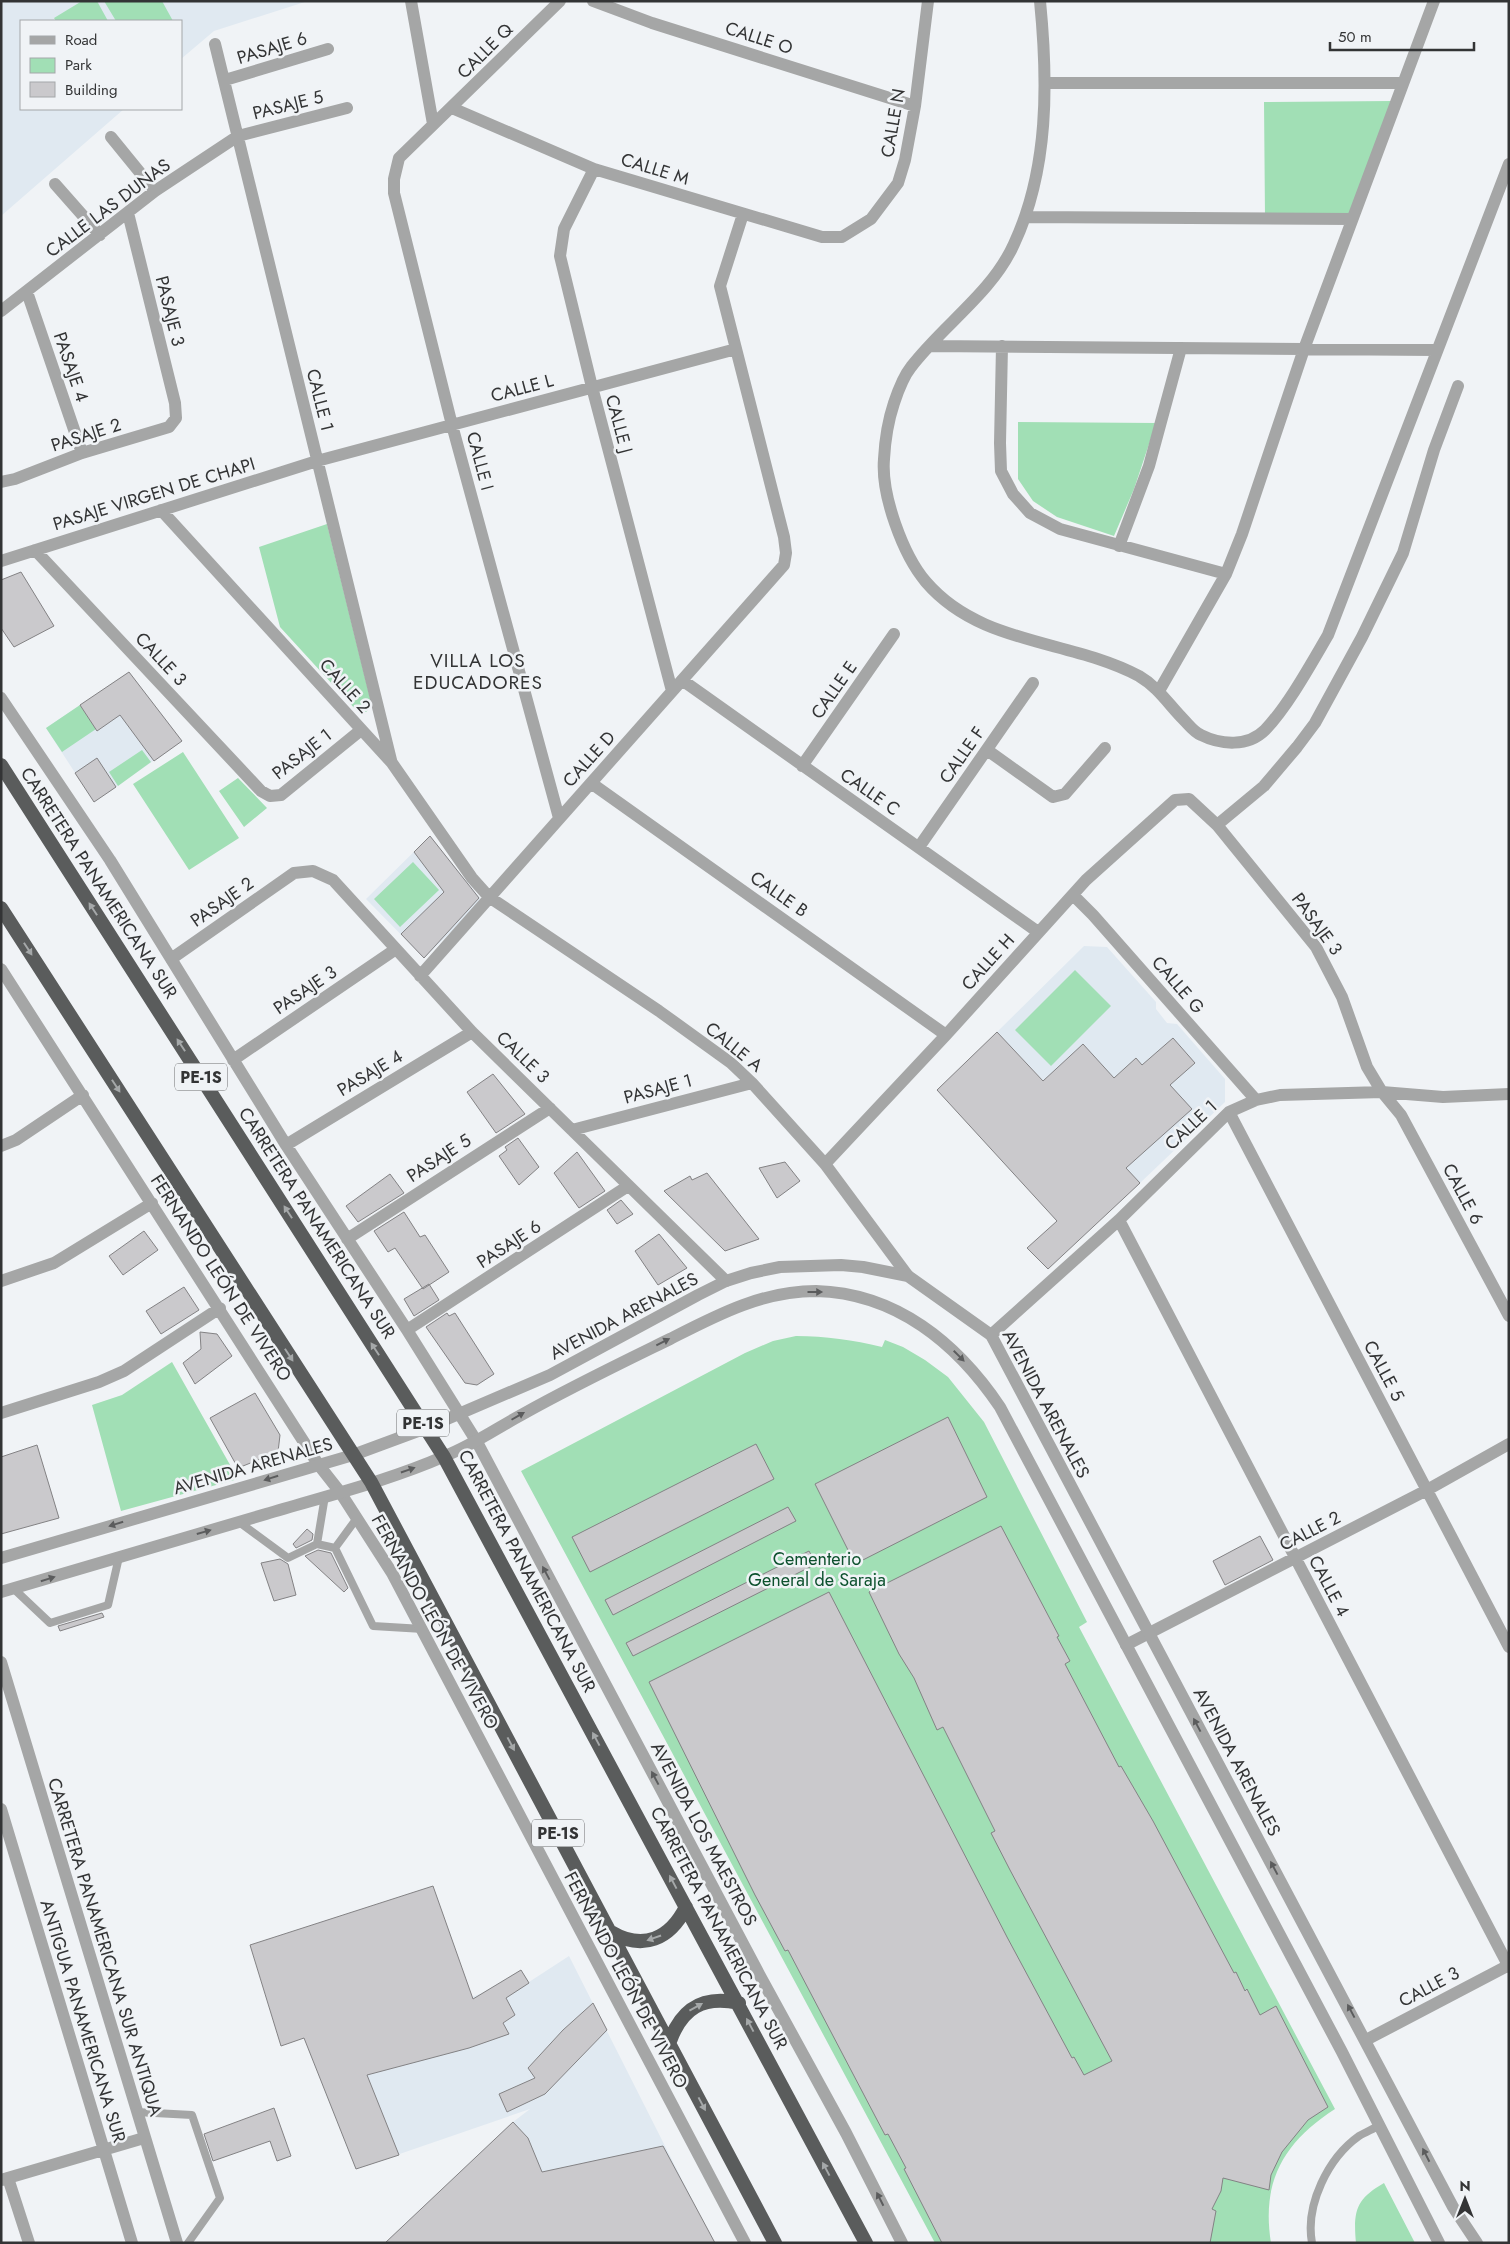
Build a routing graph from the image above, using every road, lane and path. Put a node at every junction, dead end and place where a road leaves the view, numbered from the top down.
1 (411, 1) edge
2 (560, 1) edge
3 (593, 1) edge
4 (928, 1) edge
5 (1040, 1) edge
6 (1434, 1) edge
7 (215, 44) dead end
8 (328, 50) dead end
9 (225, 80) junction
10 (1046, 83) junction
11 (1403, 83) junction
12 (915, 106) junction
13 (347, 108) dead end
14 (452, 108) junction
15 (434, 124) junction
16 (238, 136) junction
17 (111, 137) dead end
18 (1509, 164) edge
19 (594, 169) junction
20 (54, 184) dead end
21 (155, 191) junction
22 (128, 213) junction
23 (743, 214) junction
24 (1026, 217) junction
25 (1352, 219) junction
26 (853, 231) joint
27 (100, 234) junction
28 (27, 292) junction
29 (1, 311) edge
30 (930, 346) junction
31 (1002, 346) junction
32 (1181, 348) junction
33 (736, 349) junction
34 (1304, 349) junction
35 (1436, 350) junction
36 (1458, 386) dead end
37 (592, 387) junction
38 (176, 418) joint
39 (452, 425) junction
40 (82, 453) junction
41 (317, 461) junction
42 (2, 482) edge
43 (161, 510) junction
44 (1119, 546) junction
45 (35, 550) junction
46 (1, 561) edge
47 (1226, 574) junction
48 (894, 634) dead end
49 (682, 680) junction
50 (1033, 683) dead end
51 (672, 691) junction
52 (1159, 691) junction
53 (1, 698) edge
54 (361, 730) junction
55 (1105, 748) dead end
56 (987, 750) junction
57 (392, 763) junction
58 (1, 765) edge
59 (802, 766) junction
60 (591, 783) junction
61 (261, 791) joint
62 (1189, 799) joint
63 (559, 818) junction
64 (1217, 825) junction
65 (919, 847) junction
66 (294, 873) joint
67 (1073, 895) junction
68 (490, 897) junction
69 (1, 908) edge
70 (1038, 932) junction
71 (396, 949) junction
72 (171, 959) junction
73 (1, 969) edge
74 (420, 976) junction
75 (472, 1032) junction
76 (946, 1035) junction
77 (233, 1060) junction
78 (752, 1082) junction
79 (1382, 1092) junction
80 (1509, 1094) edge
81 (83, 1095) junction
82 (1256, 1100) junction
83 (550, 1108) junction
84 (1228, 1112) junction
85 (572, 1130) junction
86 (286, 1145) junction
87 (1, 1146) edge
88 (825, 1164) junction
89 (628, 1186) junction
90 (152, 1203) junction
91 (1119, 1220) junction
92 (347, 1239) junction
93 (908, 1276) junction
94 (1, 1281) edge
95 (726, 1281) junction
96 (220, 1308) junction
97 (1509, 1316) edge
98 (407, 1330) junction
99 (991, 1335) junction
100 (1, 1413) edge
101 (460, 1415) junction
102 (426, 1428) junction
103 (477, 1442) junction
104 (1509, 1444) edge
105 (353, 1454) junction
106 (444, 1457) junction
107 (318, 1464) junction
108 (371, 1482) junction
109 (1428, 1490) junction
110 (340, 1492) junction
111 (325, 1496) junction
112 (357, 1518) junction
113 (239, 1522) junction
114 (318, 1544) junction
115 (335, 1548) junction
116 (119, 1557) junction
117 (1, 1558) edge
118 (1295, 1559) junction
119 (14, 1589) junction
120 (1, 1592) edge
121 (423, 1630) junction
122 (1149, 1634) junction
123 (1126, 1645) junction
124 (1509, 1647) edge
125 (1, 1662) edge
126 (1, 1809) edge
127 (686, 1907) junction
128 (611, 1932) junction
129 (1509, 1966) edge
130 (738, 2003) junction
131 (1366, 2040) junction
132 (670, 2042) junction
133 (136, 2112) junction
134 (1380, 2125) junction
135 (144, 2138) junction
136 (104, 2151) junction
137 (5, 2179) edge
138 (29, 2243) edge
139 (132, 2243) edge
140 (177, 2243) edge
141 (188, 2243) edge
142 (745, 2243) edge
143 (775, 2243) edge
144 (866, 2243) edge
145 (902, 2243) edge
146 (1312, 2243) edge
147 (1439, 2243) edge
148 (1477, 2243) edge

1 - 15 street
2 - 14 street, CALLE Q
3 - 12 street, CALLE O
4 - 12 street, CALLE N
5 - 10 street
6 - 11 street
7 - 9 street, CALLE 1
8 - 9 street, PASAJE 6
9 - 16 street, CALLE 1
10 - 11 street
10 - 24 street
11 - 25 street
12 - 26 street, CALLE N
13 - 16 street, PASAJE 5
14 - 15 street, CALLE Q
14 - 19 street, CALLE M
15 - 39 street, CALLE I
16 - 21 street, CALLE LAS DUNAS
16 - 41 street, CALLE 1
17 - 21 street
18 - 35 street
19 - 23 street, CALLE M
19 - 37 street, CALLE J
20 - 27 street
21 - 22 street, CALLE LAS DUNAS
22 - 27 street, CALLE LAS DUNAS
22 - 38 street, PASAJE 3
23 - 26 street, CALLE M
23 - 33 street
24 - 25 street
24 - 30 street
25 - 34 street
27 - 28 street, CALLE LAS DUNAS
28 - 29 street, CALLE LAS DUNAS
28 - 40 street, PASAJE 4
30 - 31 street
30 - 52 street
31 - 32 street
31 - 44 street
32 - 34 street
32 - 44 street
33 - 37 street, CALLE L
33 - 49 street, CALLE D
34 - 35 street
34 - 47 street
35 - 52 street
36 - 64 street
37 - 39 street, CALLE L
37 - 51 street, CALLE J
38 - 40 street, PASAJE 2
39 - 41 street, CALLE L
39 - 63 street, CALLE I
40 - 42 street, PASAJE 2
41 - 43 street, PASAJE VIRGEN DE CHAPI
41 - 57 street, CALLE 1
43 - 45 street, PASAJE VIRGEN DE CHAPI
43 - 54 street, CALLE 2
44 - 47 street
45 - 46 street, PASAJE VIRGEN DE CHAPI
45 - 61 street, CALLE 3
47 - 52 street
48 - 59 street, CALLE E
49 - 51 street, CALLE D
49 - 59 street, CALLE C
50 - 56 street, CALLE F
51 - 60 street, CALLE D
53 - 72 street, CARRETERA PANAMERICANA SUR
54 - 57 street, CALLE 2
54 - 61 street, PASAJE 1
55 - 56 street
56 - 65 street, CALLE F
57 - 68 street, CALLE 2
102 -> 58 highway, CARRETERA PANAMERICANA SUR / PE-1S
59 - 65 street, CALLE C
60 - 63 street, CALLE D
60 - 76 street, CALLE B
62 - 64 street, PASAJE 3
62 - 67 street, CALLE H
63 - 68 street, CALLE D
64 - 79 street, PASAJE 3
65 - 70 street, CALLE C
66 - 71 street, CALLE 3
66 - 72 street, PASAJE 2
67 - 70 street, CALLE H
67 - 82 street, CALLE G
68 - 74 street, CALLE D
68 - 78 street, CALLE A
69 -> 105 highway, PE-1S
70 - 76 street, CALLE H
71 - 74 street, CALLE 3
71 - 77 street, PASAJE 3
72 - 77 street, CARRETERA PANAMERICANA SUR
73 - 81 street, FERNANDO LEÓN DE VIVERO
74 - 75 street, CALLE 3
75 - 83 street, CALLE 3
75 - 86 street, PASAJE 4
76 - 88 street, CALLE H
77 - 86 street, CARRETERA PANAMERICANA SUR
78 - 85 street, PASAJE 1
78 - 88 street, CALLE A
79 - 80 street, CALLE 1
79 - 82 street, CALLE 1
79 - 97 street, CALLE 6
81 - 87 street
81 - 90 street, FERNANDO LEÓN DE VIVERO
82 - 84 street, CALLE 1
83 - 85 street, CALLE 3
83 - 92 street, PASAJE 5
84 - 91 street, CALLE 1
84 - 109 street, CALLE 5
85 - 89 street, CALLE 3
86 - 92 street, CARRETERA PANAMERICANA SUR
88 - 93 street, CALLE A
89 - 95 street, CALLE 3
89 - 98 street, PASAJE 6
90 - 94 street
90 - 96 street, FERNANDO LEÓN DE VIVERO
91 - 99 street, CALLE 1
91 - 118 street, CALLE 4
92 - 98 street, CARRETERA PANAMERICANA SUR
93 - 95 street, AVENIDA ARENALES
93 - 99 street, AVENIDA ARENALES
95 - 101 street, AVENIDA ARENALES
96 - 100 street
96 - 107 street, FERNANDO LEÓN DE VIVERO
98 - 101 street, CARRETERA PANAMERICANA SUR
99 - 122 street, AVENIDA ARENALES
101 - 102 street, AVENIDA ARENALES
101 - 103 street, CARRETERA PANAMERICANA SUR
102 - 105 street, AVENIDA ARENALES
102 - 106 highway, CARRETERA PANAMERICANA SUR / PE-1S
103 - 106 street
103 -> 123 street
145 -> 103 street, AVENIDA LOS MAESTROS
104 - 109 street, CALLE 2
105 - 107 street, AVENIDA ARENALES
105 - 108 highway, PE-1S
108 -> 106 street
127 -> 106 highway, CARRETERA PANAMERICANA SUR / PE-1S
107 - 110 street, FERNANDO LEÓN DE VIVERO
107 -> 117 street, AVENIDA ARENALES
108 - 110 street
108 -> 128 highway, PE-1S
109 - 118 street, CALLE 2
109 - 124 street, CALLE 5
110 - 111 street
110 - 112 street, FERNANDO LEÓN DE VIVERO
111 - 113 street
111 - 114 lane
112 - 115 lane
112 - 121 street, FERNANDO LEÓN DE VIVERO
113 - 114 lane
116 -> 113 street
114 - 115 lane
115 - 121 lane
119 -> 116 street
116 - 119 lane
118 - 122 street, CALLE 2
118 - 129 street, CALLE 4
119 - 120 street
121 - 142 street, FERNANDO LEÓN DE VIVERO
122 - 123 street, CALLE 2
131 -> 122 street, AVENIDA ARENALES
123 - 134 street
125 - 133 street, CARRETERA PANAMERICANA SUR ANTIQUA
126 - 136 street, ANTIGUA PANAMERICANA SUR
127 -> 128 highway
127 - 130 highway, CARRETERA PANAMERICANA SUR / PE-1S
128 - 132 highway, PE-1S
129 - 131 street, CALLE 3
132 -> 130 highway
144 -> 130 highway, CARRETERA PANAMERICANA SUR / PE-1S
148 -> 131 street, AVENIDA ARENALES
132 -> 143 highway, PE-1S
133 - 135 street, CARRETERA PANAMERICANA SUR ANTIQUA
133 - 141 lane
134 - 146 lane
134 - 147 street
135 - 136 street
135 - 140 street, CARRETERA PANAMERICANA SUR ANTIQUA
136 - 137 street
136 - 139 street, ANTIGUA PANAMERICANA SUR
137 - 138 street

